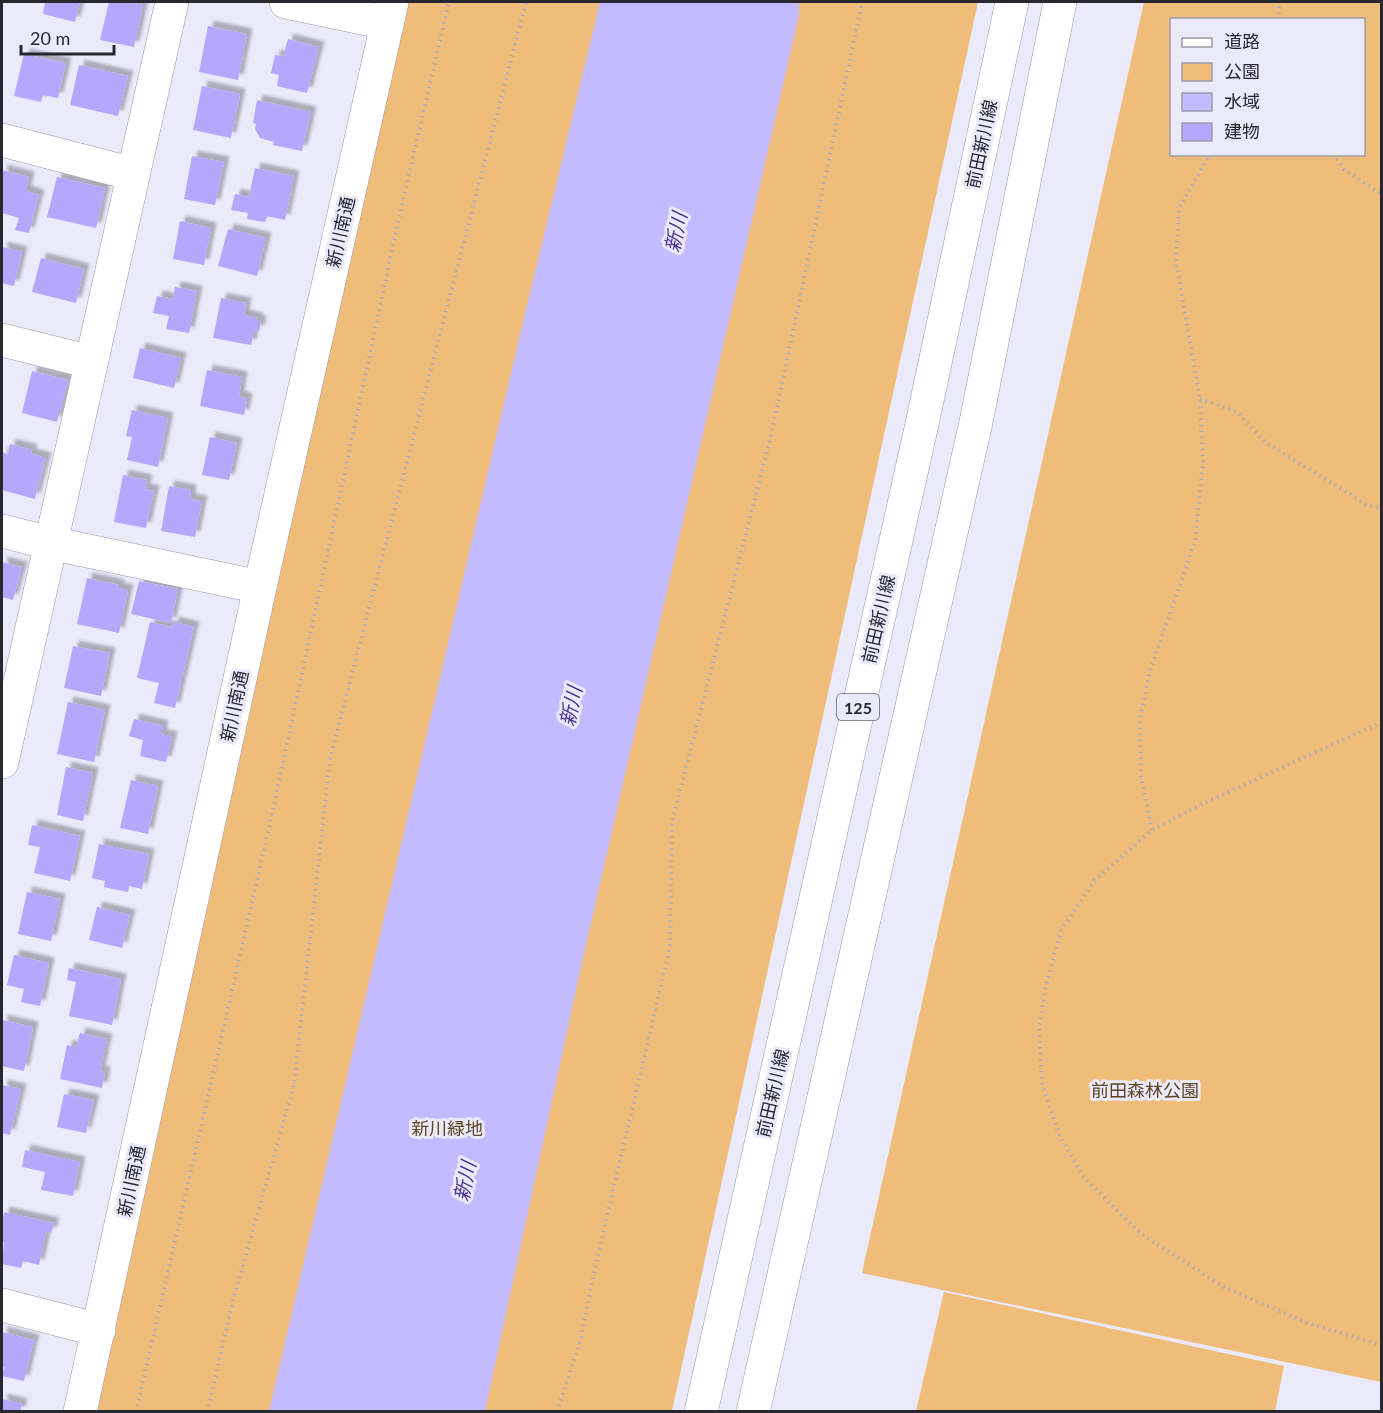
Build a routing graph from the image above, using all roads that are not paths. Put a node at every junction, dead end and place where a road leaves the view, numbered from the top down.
1 (172, 2) edge
2 (286, 2) edge
3 (1012, 2) edge
4 (1060, 2) edge
5 (390, 12) edge
6 (2, 140) edge
7 (133, 174) junction
8 (2, 339) edge
9 (91, 362) junction
10 (2, 531) edge
11 (50, 543) junction
12 (260, 587) junction
13 (5, 728) edge
14 (2, 762) edge
15 (2, 1305) edge
16 (99, 1330) junction
17 (80, 1412) edge
18 (701, 1412) edge
19 (753, 1412) edge

1 - 7 street
2 - 5 street
3 - 18 street, 前田新川線 / 125
4 - 19 street
5 - 12 street, 新川南通
6 - 7 street
7 - 9 street
8 - 9 street
9 - 11 street
10 - 11 street
11 - 12 street
11 - 13 street
12 - 16 street, 新川南通
13 - 14 street
15 - 16 street
16 - 17 street, 新川南通

